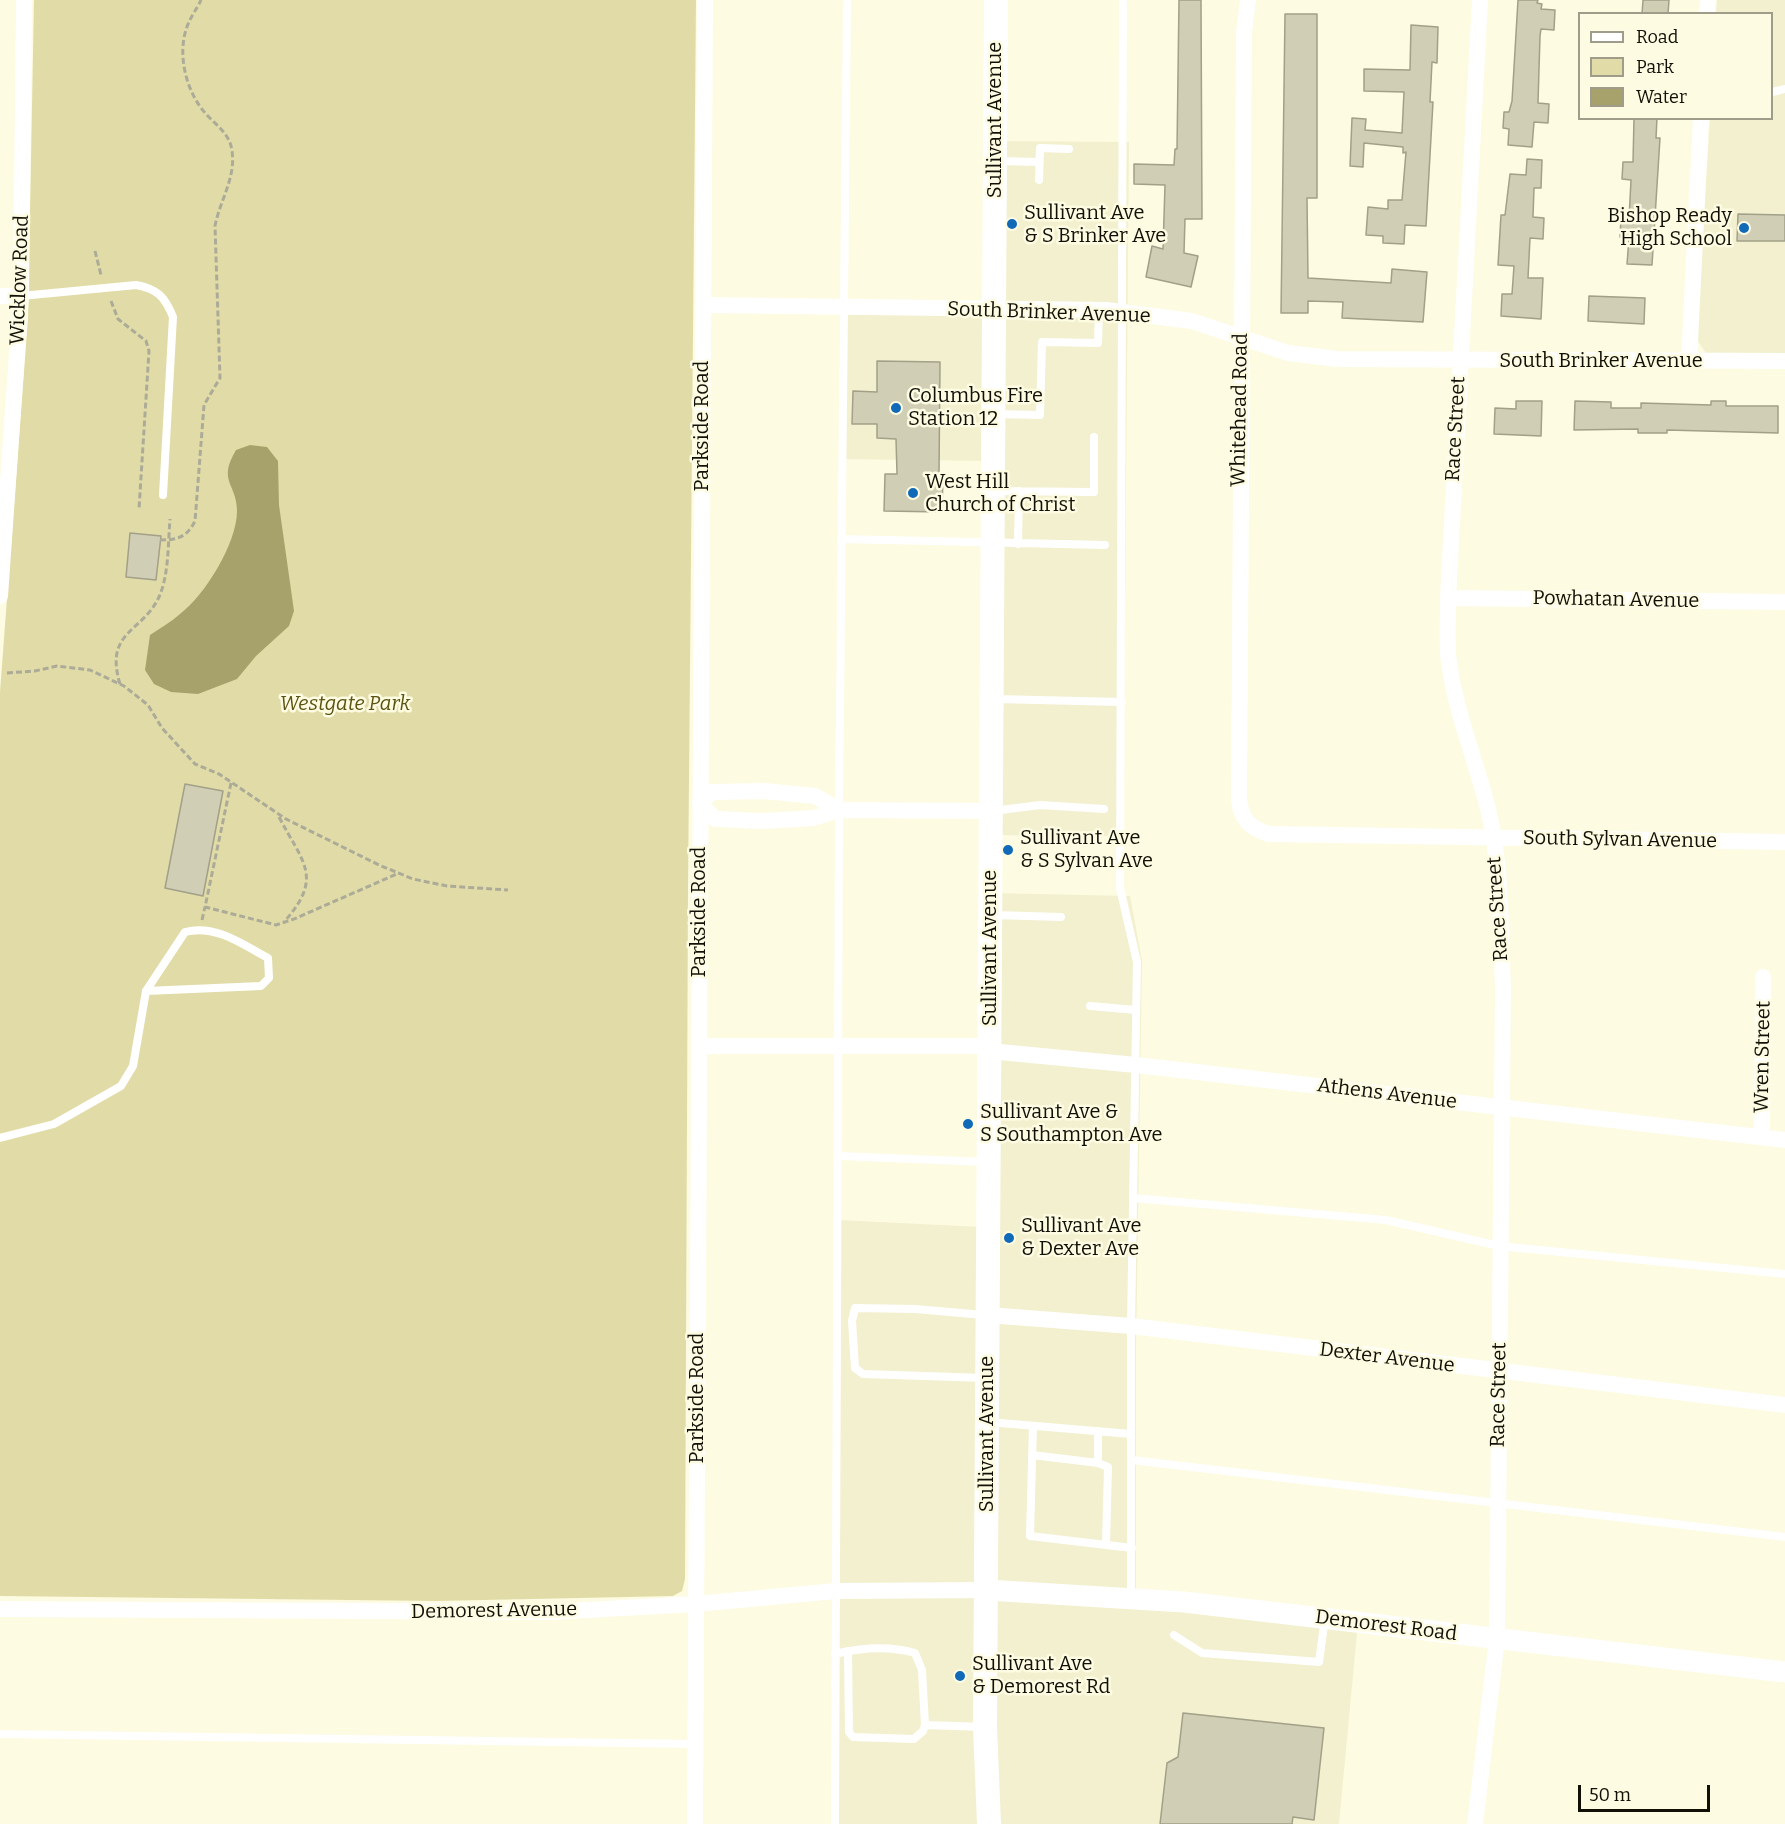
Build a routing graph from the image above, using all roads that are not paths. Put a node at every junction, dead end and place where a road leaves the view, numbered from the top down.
1 (24, 0) edge
2 (705, 0) edge
3 (847, 0) edge
4 (996, 0) edge
5 (1123, 0) edge
6 (1248, 0) edge
7 (1480, 0) edge
8 (1701, 120) edge
9 (1070, 148) dead end
10 (995, 160) junction
11 (1039, 162) junction
12 (1039, 180) dead end
13 (0, 296) edge
14 (21, 296) junction
15 (703, 305) junction
16 (844, 308) junction
17 (994, 310) junction
18 (1098, 310) junction
19 (1124, 312) junction
20 (1241, 338) junction
21 (1459, 360) junction
22 (1689, 361) junction
23 (1785, 362) edge
24 (994, 414) junction
25 (1094, 437) dead end
26 (993, 491) junction
27 (1019, 491) junction
28 (163, 495) dead end
29 (841, 539) junction
30 (992, 544) junction
31 (1018, 544) junction
32 (1104, 545) dead end
33 (0, 596) edge
34 (1448, 598) junction
35 (1785, 602) edge
36 (991, 699) junction
37 (1122, 702) junction
38 (700, 803) junction
39 (1104, 809) dead end
40 (839, 810) junction
41 (990, 812) junction
42 (1244, 819) joint
43 (1493, 838) junction
44 (1785, 842) edge
45 (990, 915) junction
46 (1061, 917) dead end
47 (1763, 977) dead end
48 (146, 991) junction
49 (1090, 1006) dead end
50 (1136, 1010) junction
51 (699, 1046) junction
52 (839, 1046) junction
53 (989, 1048) junction
54 (1136, 1065) junction
55 (1502, 1108) junction
56 (1762, 1137) junction
57 (0, 1138) edge
58 (1785, 1140) edge
59 (838, 1156) junction
60 (988, 1162) junction
61 (1133, 1198) junction
62 (1499, 1246) junction
63 (1785, 1274) edge
64 (988, 1316) junction
65 (1131, 1326) junction
66 (1500, 1372) junction
67 (987, 1378) junction
68 (1785, 1405) edge
69 (987, 1422) junction
70 (1033, 1426) junction
71 (1098, 1431) junction
72 (1131, 1434) junction
73 (1032, 1455) junction
74 (1132, 1460) junction
75 (1098, 1463) junction
76 (1497, 1504) junction
77 (1785, 1537) edge
78 (1107, 1545) junction
79 (1132, 1548) junction
80 (987, 1590) junction
81 (837, 1591) junction
82 (1131, 1599) junction
83 (696, 1604) junction
84 (0, 1609) edge
85 (1325, 1618) junction
86 (1174, 1635) dead end
87 (1497, 1639) junction
88 (848, 1651) junction
89 (835, 1654) junction
90 (1785, 1672) edge
91 (925, 1725) junction
92 (985, 1727) junction
93 (0, 1734) edge
94 (696, 1744) junction
95 (695, 1824) edge
96 (835, 1824) edge
97 (988, 1824) edge
98 (1475, 1824) edge

1 - 14 street, Wicklow Road
2 - 15 street, Parkside Road
3 - 16 lane
4 - 10 main road, Sullivant Avenue
5 - 19 lane
6 - 20 street, Whitehead Road
7 - 21 street, Race Street
8 - 22 street
9 - 11 lane
10 - 11 lane
10 - 17 main road, Sullivant Avenue
11 - 12 lane
13 - 14 street
14 - 28 lane
14 - 33 street, Wicklow Road
15 - 16 street, South Brinker Avenue
15 - 38 street, Parkside Road
16 - 17 street, South Brinker Avenue
16 - 29 lane
17 - 18 street, South Brinker Avenue
17 - 24 main road, Sullivant Avenue
18 - 19 street, South Brinker Avenue
18 - 24 lane
19 - 20 street, South Brinker Avenue
19 - 37 lane
20 - 21 street, South Brinker Avenue
20 - 42 street, Whitehead Road
21 - 22 street, South Brinker Avenue
21 - 34 street, Race Street
22 - 23 street, South Brinker Avenue
24 - 26 main road, Sullivant Avenue
25 - 27 lane
26 - 27 lane
26 - 30 main road, Sullivant Avenue
27 - 31 lane
29 - 30 lane
29 - 40 lane
30 - 31 lane
30 - 36 main road, Sullivant Avenue
31 - 32 lane
34 - 35 street, Powhatan Avenue
34 - 43 street, Race Street
36 - 37 lane
36 - 41 main road, Sullivant Avenue
37 - 50 lane
38 - 40 street
38 - 40 street
38 - 51 street, Parkside Road
39 - 41 lane
40 - 41 street
40 - 52 lane
41 - 45 main road, Sullivant Avenue
42 - 43 street, South Sylvan Avenue
43 - 44 street, South Sylvan Avenue
43 - 55 street, Race Street
45 - 46 lane
45 - 53 main road, Sullivant Avenue
47 - 56 street, Wren Street
48 - 48 lane
48 - 57 lane
49 - 50 lane
50 - 54 lane
51 - 52 street, Athens Avenue
51 - 83 street, Parkside Road
52 - 53 street, Athens Avenue
52 - 59 lane
53 - 54 street, Athens Avenue
53 - 60 main road, Sullivant Avenue
54 - 55 street, Athens Avenue
54 - 61 lane
55 - 56 street, Athens Avenue
55 - 62 street, Race Street
56 - 58 street, Athens Avenue
59 - 60 lane
59 - 81 lane
60 - 64 main road, Sullivant Avenue
61 - 62 lane
61 - 65 lane
62 - 63 lane
62 - 66 street, Race Street
64 - 65 street, Dexter Avenue
64 - 67 main road, Sullivant Avenue
64 - 67 lane
65 - 66 street, Dexter Avenue
65 - 72 lane
66 - 68 street, Dexter Avenue
66 - 76 street, Race Street
67 - 69 main road, Sullivant Avenue
69 - 70 lane
69 - 80 main road, Sullivant Avenue
70 - 71 lane
70 - 73 lane
71 - 72 lane
71 - 75 lane
72 - 74 lane
73 - 75 lane
73 - 78 lane
74 - 76 lane
74 - 79 lane
75 - 78 lane
76 - 77 lane
76 - 87 street, Race Street
78 - 79 lane
79 - 82 lane
80 - 81 street, Demorest Avenue
80 - 82 street, Demorest Road
80 - 92 main road, Sullivant Avenue
81 - 83 street, Demorest Avenue
81 - 89 lane
82 - 85 street, Demorest Road
83 - 84 street, Demorest Avenue
83 - 94 street, Parkside Road
85 - 86 lane
85 - 87 street, Demorest Road
87 - 90 street, Demorest Road
87 - 98 street, Race Street
88 - 89 lane
88 - 91 lane
88 - 91 lane
89 - 96 lane
91 - 92 lane
92 - 97 main road, Sullivant Avenue
93 - 94 lane
94 - 95 street, Parkside Road

